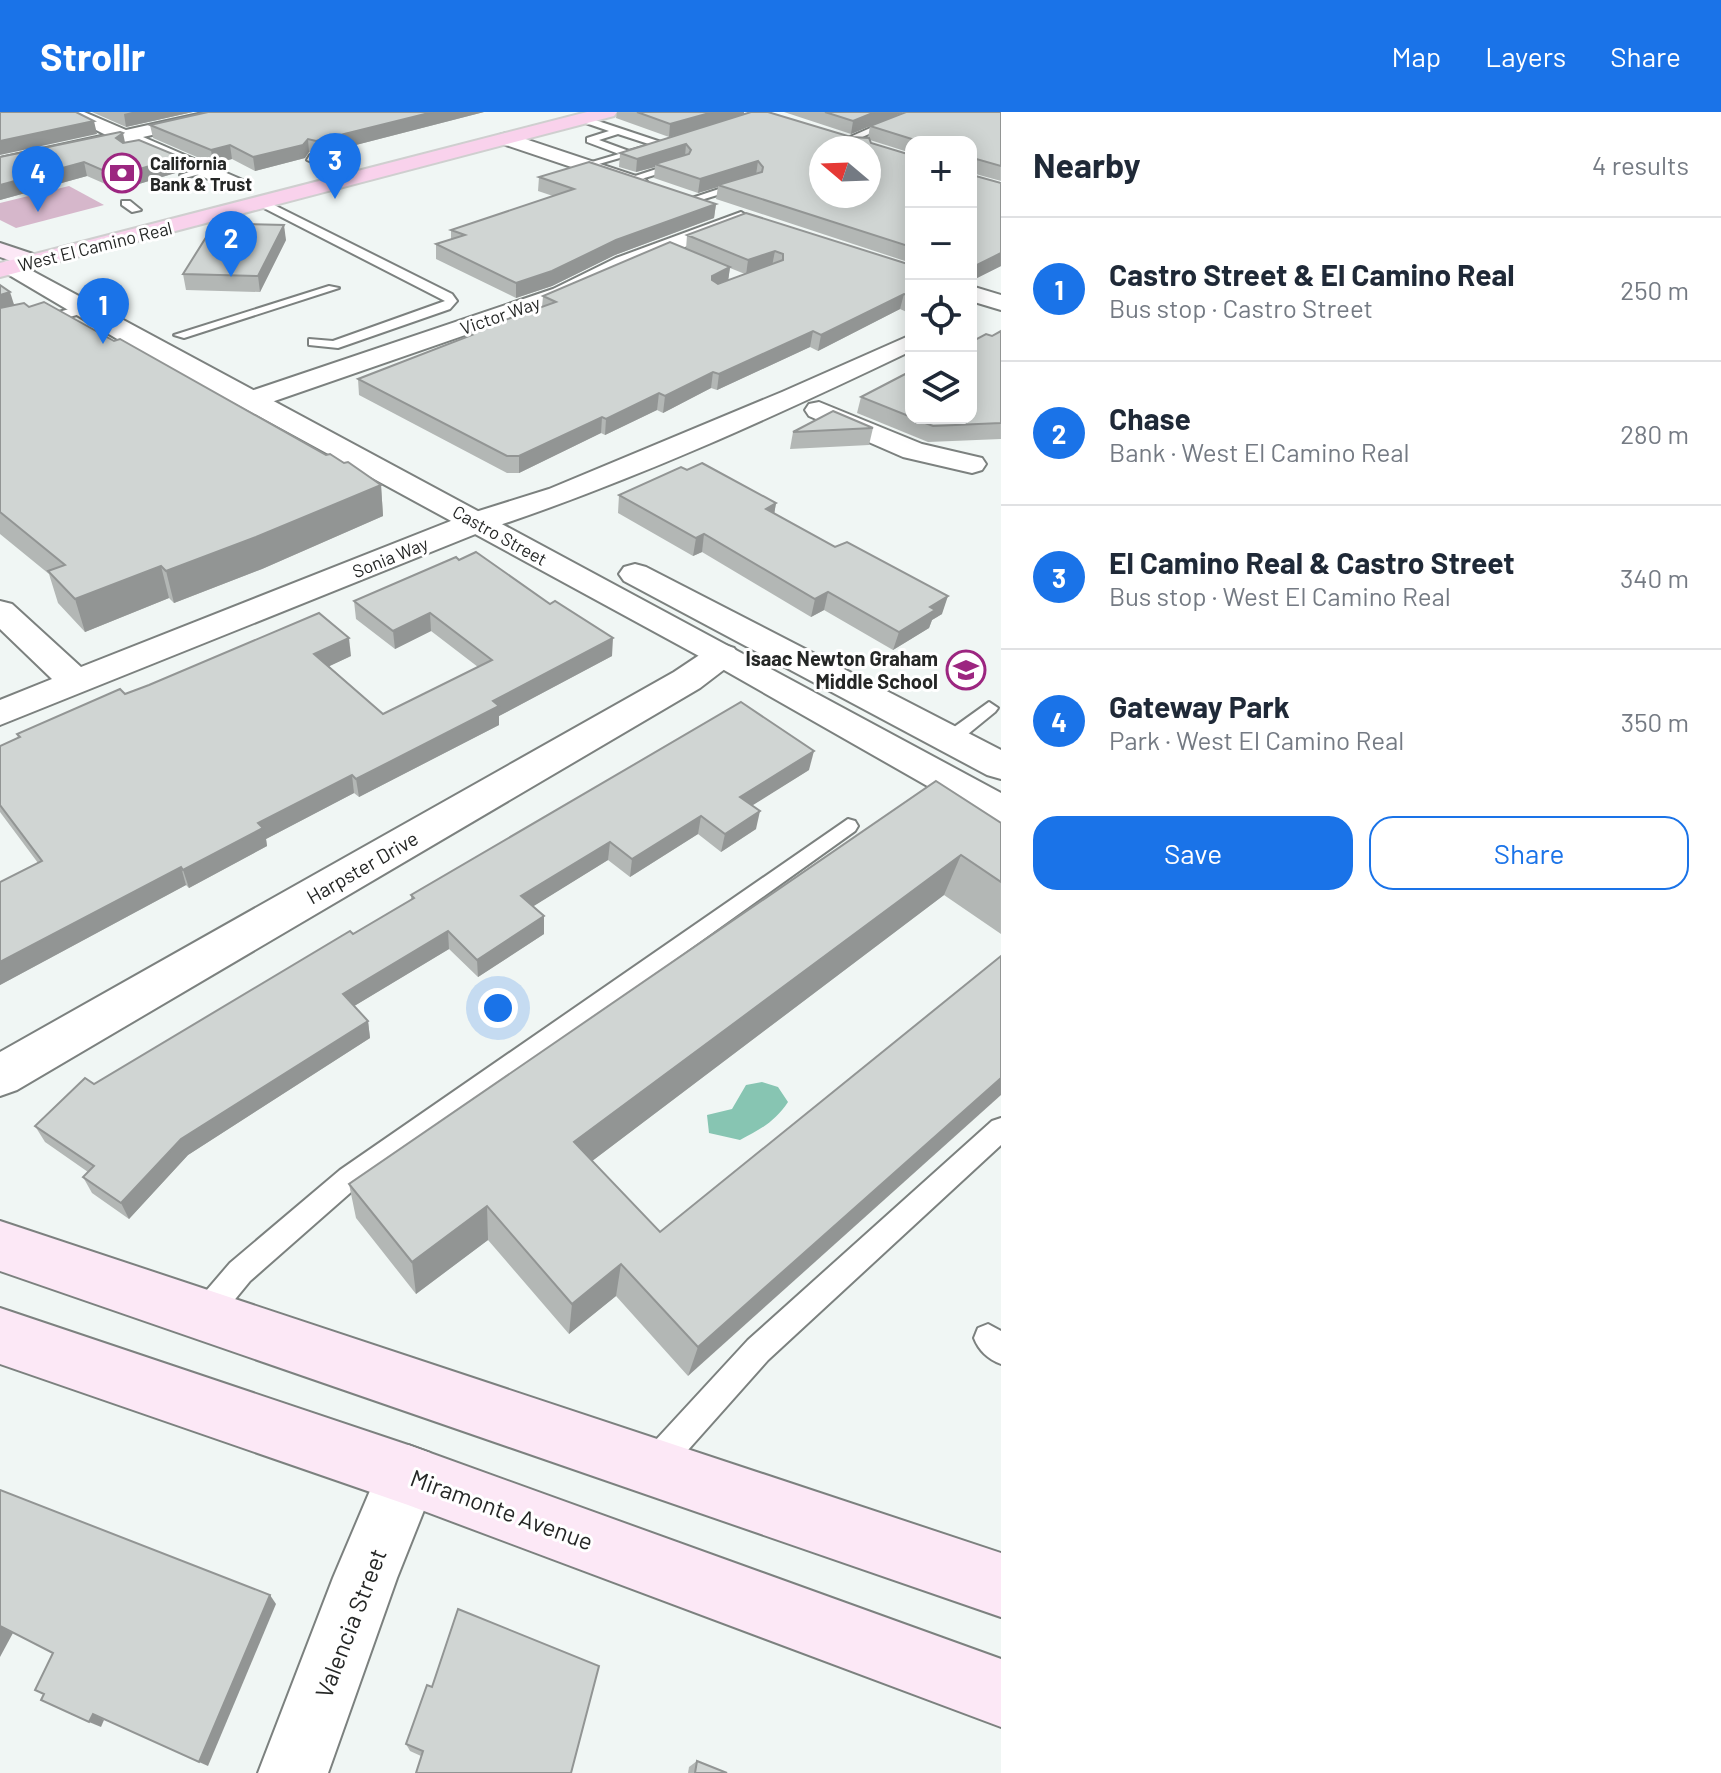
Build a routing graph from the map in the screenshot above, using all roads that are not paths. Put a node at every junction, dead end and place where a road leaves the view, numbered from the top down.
1 (69, 112) edge
2 (231, 112) edge
3 (608, 112) edge
4 (907, 117) edge
5 (583, 119) junction
6 (618, 131) junction
7 (848, 136) edge
8 (507, 139) junction
9 (675, 142) edge
10 (127, 143) junction
11 (661, 145) junction
12 (629, 154) junction
13 (348, 158) dead end
14 (6, 163) edge
15 (684, 163) edge
16 (588, 166) junction
17 (293, 171) dead end
18 (628, 180) junction
19 (755, 181) edge
20 (244, 184) joint
21 (208, 193) dead end
22 (691, 200) junction
23 (262, 203) junction
24 (137, 207) dead end
25 (103, 218) dead end
26 (24, 237) dead end
27 (0, 243) edge
28 (9, 261) edge
29 (333, 288) dead end
30 (977, 295) edge
31 (1000, 302) edge
32 (83, 309) junction
33 (977, 312) edge
34 (0, 333) edge
35 (180, 335) junction
36 (313, 342) dead end
37 (905, 345) edge
38 (204, 348) dead end
39 (252, 387) junction
40 (284, 389) junction
41 (791, 398) junction
42 (325, 410) dead end
43 (972, 464) dead end
44 (476, 506) junction
45 (516, 511) junction
46 (0, 611) edge
47 (722, 655) junction
48 (75, 681) junction
49 (989, 708) dead end
50 (0, 713) edge
51 (950, 739) junction
52 (1001, 766) edge
53 (1001, 810) edge
54 (848, 826) dead end
55 (0, 1076) edge
56 (1001, 1129) edge
57 (0, 1246) edge
58 (204, 1315) junction
59 (0, 1336) edge
60 (652, 1467) junction
61 (408, 1475) junction
62 (1001, 1585) edge
63 (1001, 1693) edge
64 (293, 1773) edge

1 - 10 street
2 - 10 street
3 - 5 main road, West El Camino Real
4 - 7 lane
5 - 6 lane
5 - 8 main road, West El Camino Real
6 - 11 lane
6 - 12 lane
8 - 16 street
8 - 23 main road, West El Camino Real
9 - 11 lane
10 - 14 street
10 - 20 street
11 - 12 lane
12 - 16 lane
13 - 17 main road
15 - 18 lane
16 - 18 street
18 - 22 street
19 - 22 lane
20 - 21 main road
22 - 40 street, Victor Way
23 - 28 main road, West El Camino Real
23 - 36 lane
24 - 25 main road, West El Camino Real
26 - 27 main road, West El Camino Real
28 - 32 street, Castro Street
28 - 35 street
29 - 35 lane
30 - 31 street
31 - 33 street
32 - 34 lane
32 - 39 street, Castro Street
35 - 38 street
37 - 41 street, Sonia Way
39 - 40 street, Victor Way
39 - 44 street, Castro Street
40 - 42 street
41 - 43 street
41 - 45 street, Sonia Way
44 - 45 street, Sonia Way
44 - 47 street, Castro Street
44 - 48 street, Sonia Way
45 - 51 street, Castro Street
46 - 48 street
47 - 53 street, Castro Street
47 - 55 street, Harpster Drive
48 - 50 street, Sonia Way
49 - 51 lane
51 - 52 street, Castro Street
54 - 58 lane
56 - 60 lane
57 - 58 main road
58 - 60 main road
59 - 61 main road, Miramonte Avenue
60 - 62 main road
61 - 63 main road, Miramonte Avenue
61 - 64 street, Valencia Street

